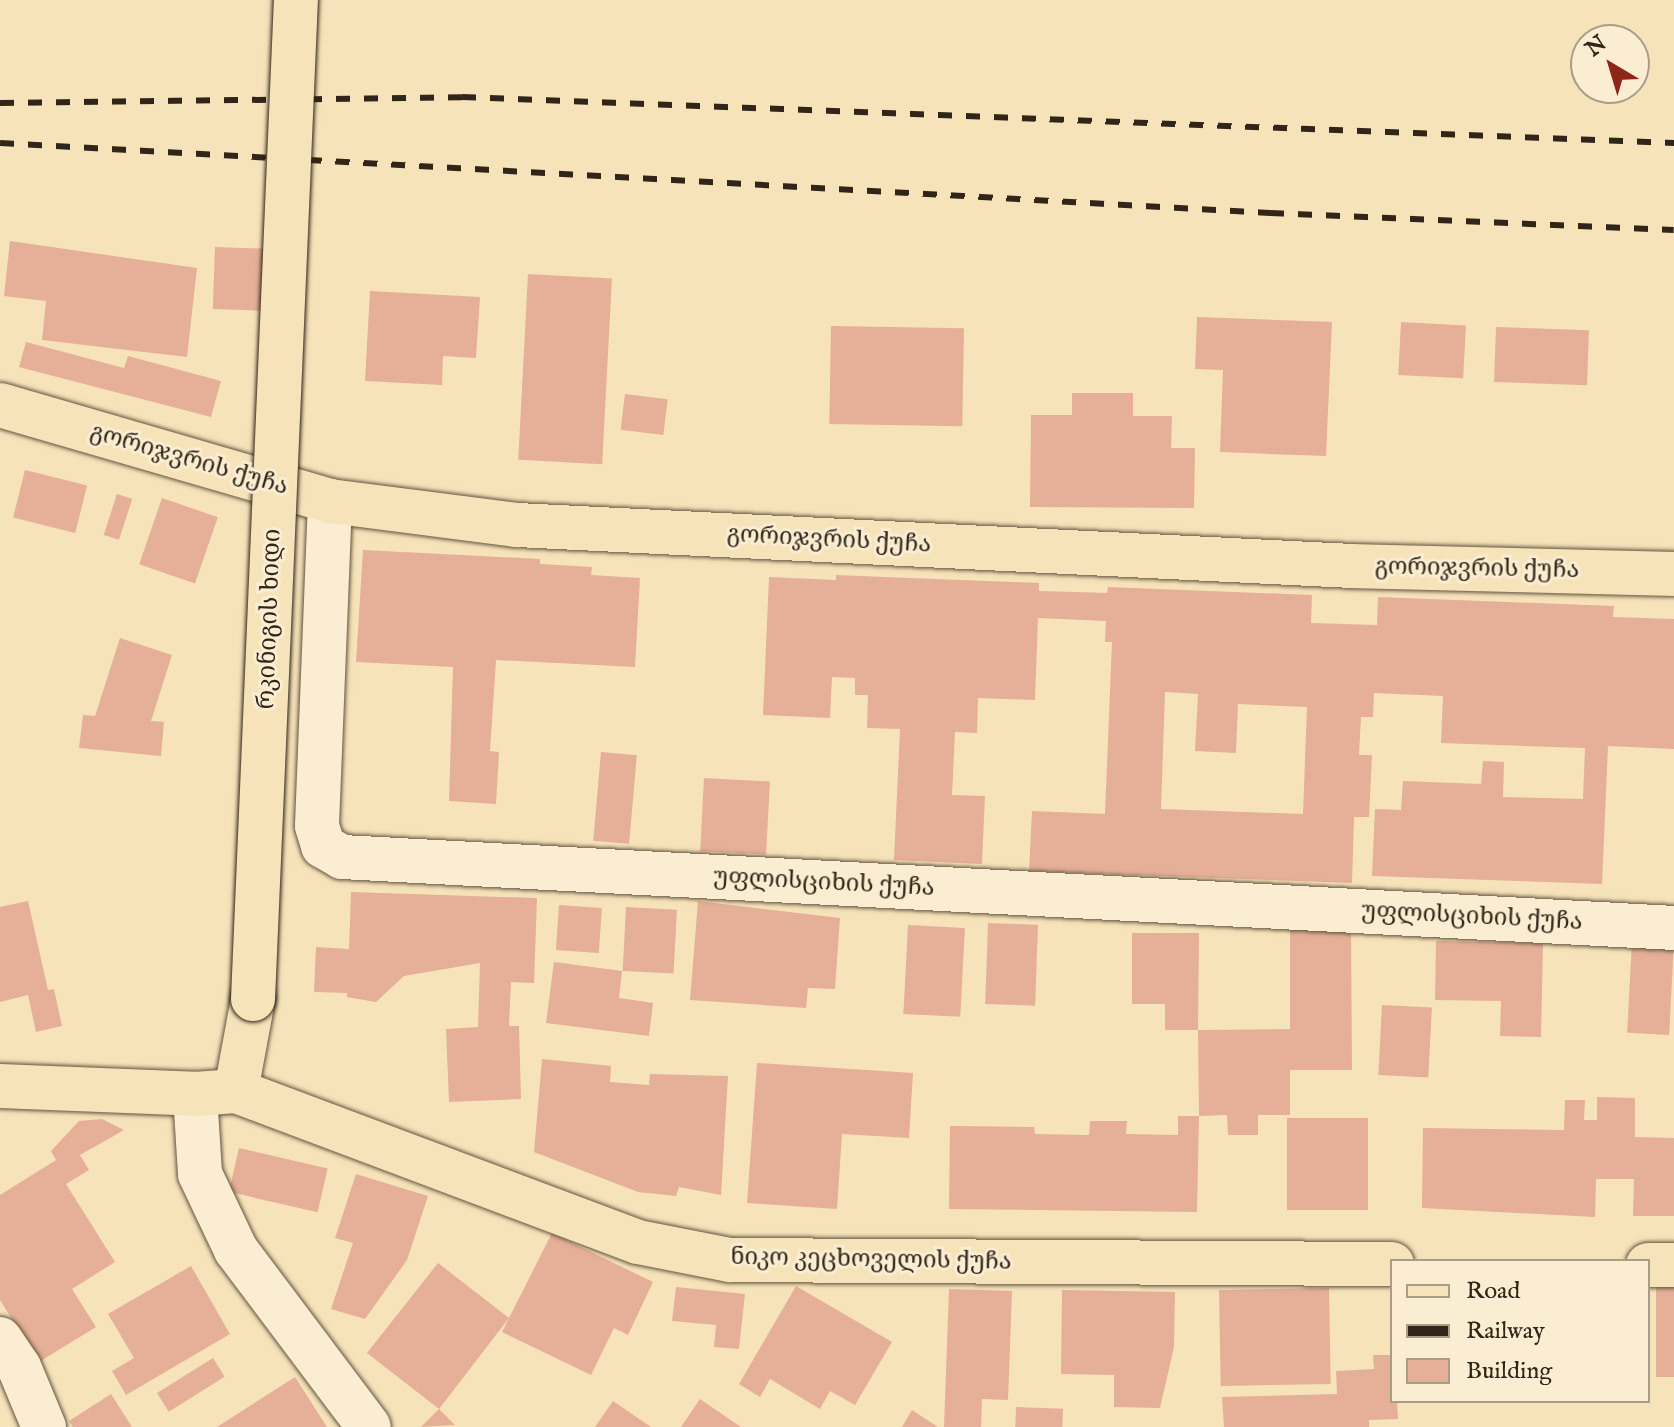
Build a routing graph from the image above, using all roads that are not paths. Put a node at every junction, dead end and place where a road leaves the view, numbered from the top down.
1 (296, 0) edge
2 (0, 405) edge
3 (330, 501) junction
4 (1674, 574) edge
5 (1674, 928) edge
6 (0, 1086) edge
7 (216, 1093) junction
8 (1390, 1264) edge
9 (1650, 1265) edge
10 (1674, 1265) edge
11 (0, 1339) edge
12 (44, 1427) edge
13 (369, 1427) edge

1 - 7 main road, რკინიგის ხიდი, bridge
2 - 3 main road, გორიჯვრის ქუჩა
3 - 4 main road, გორიჯვრის ქუჩა
3 - 5 street, უფლისციხის ქუჩა
6 - 7 main road, ნიკო კეცხოველის ქუჩა
7 - 8 main road, ნიკო კეცხოველის ქუჩა
7 - 13 street
9 - 10 main road
11 - 12 street

